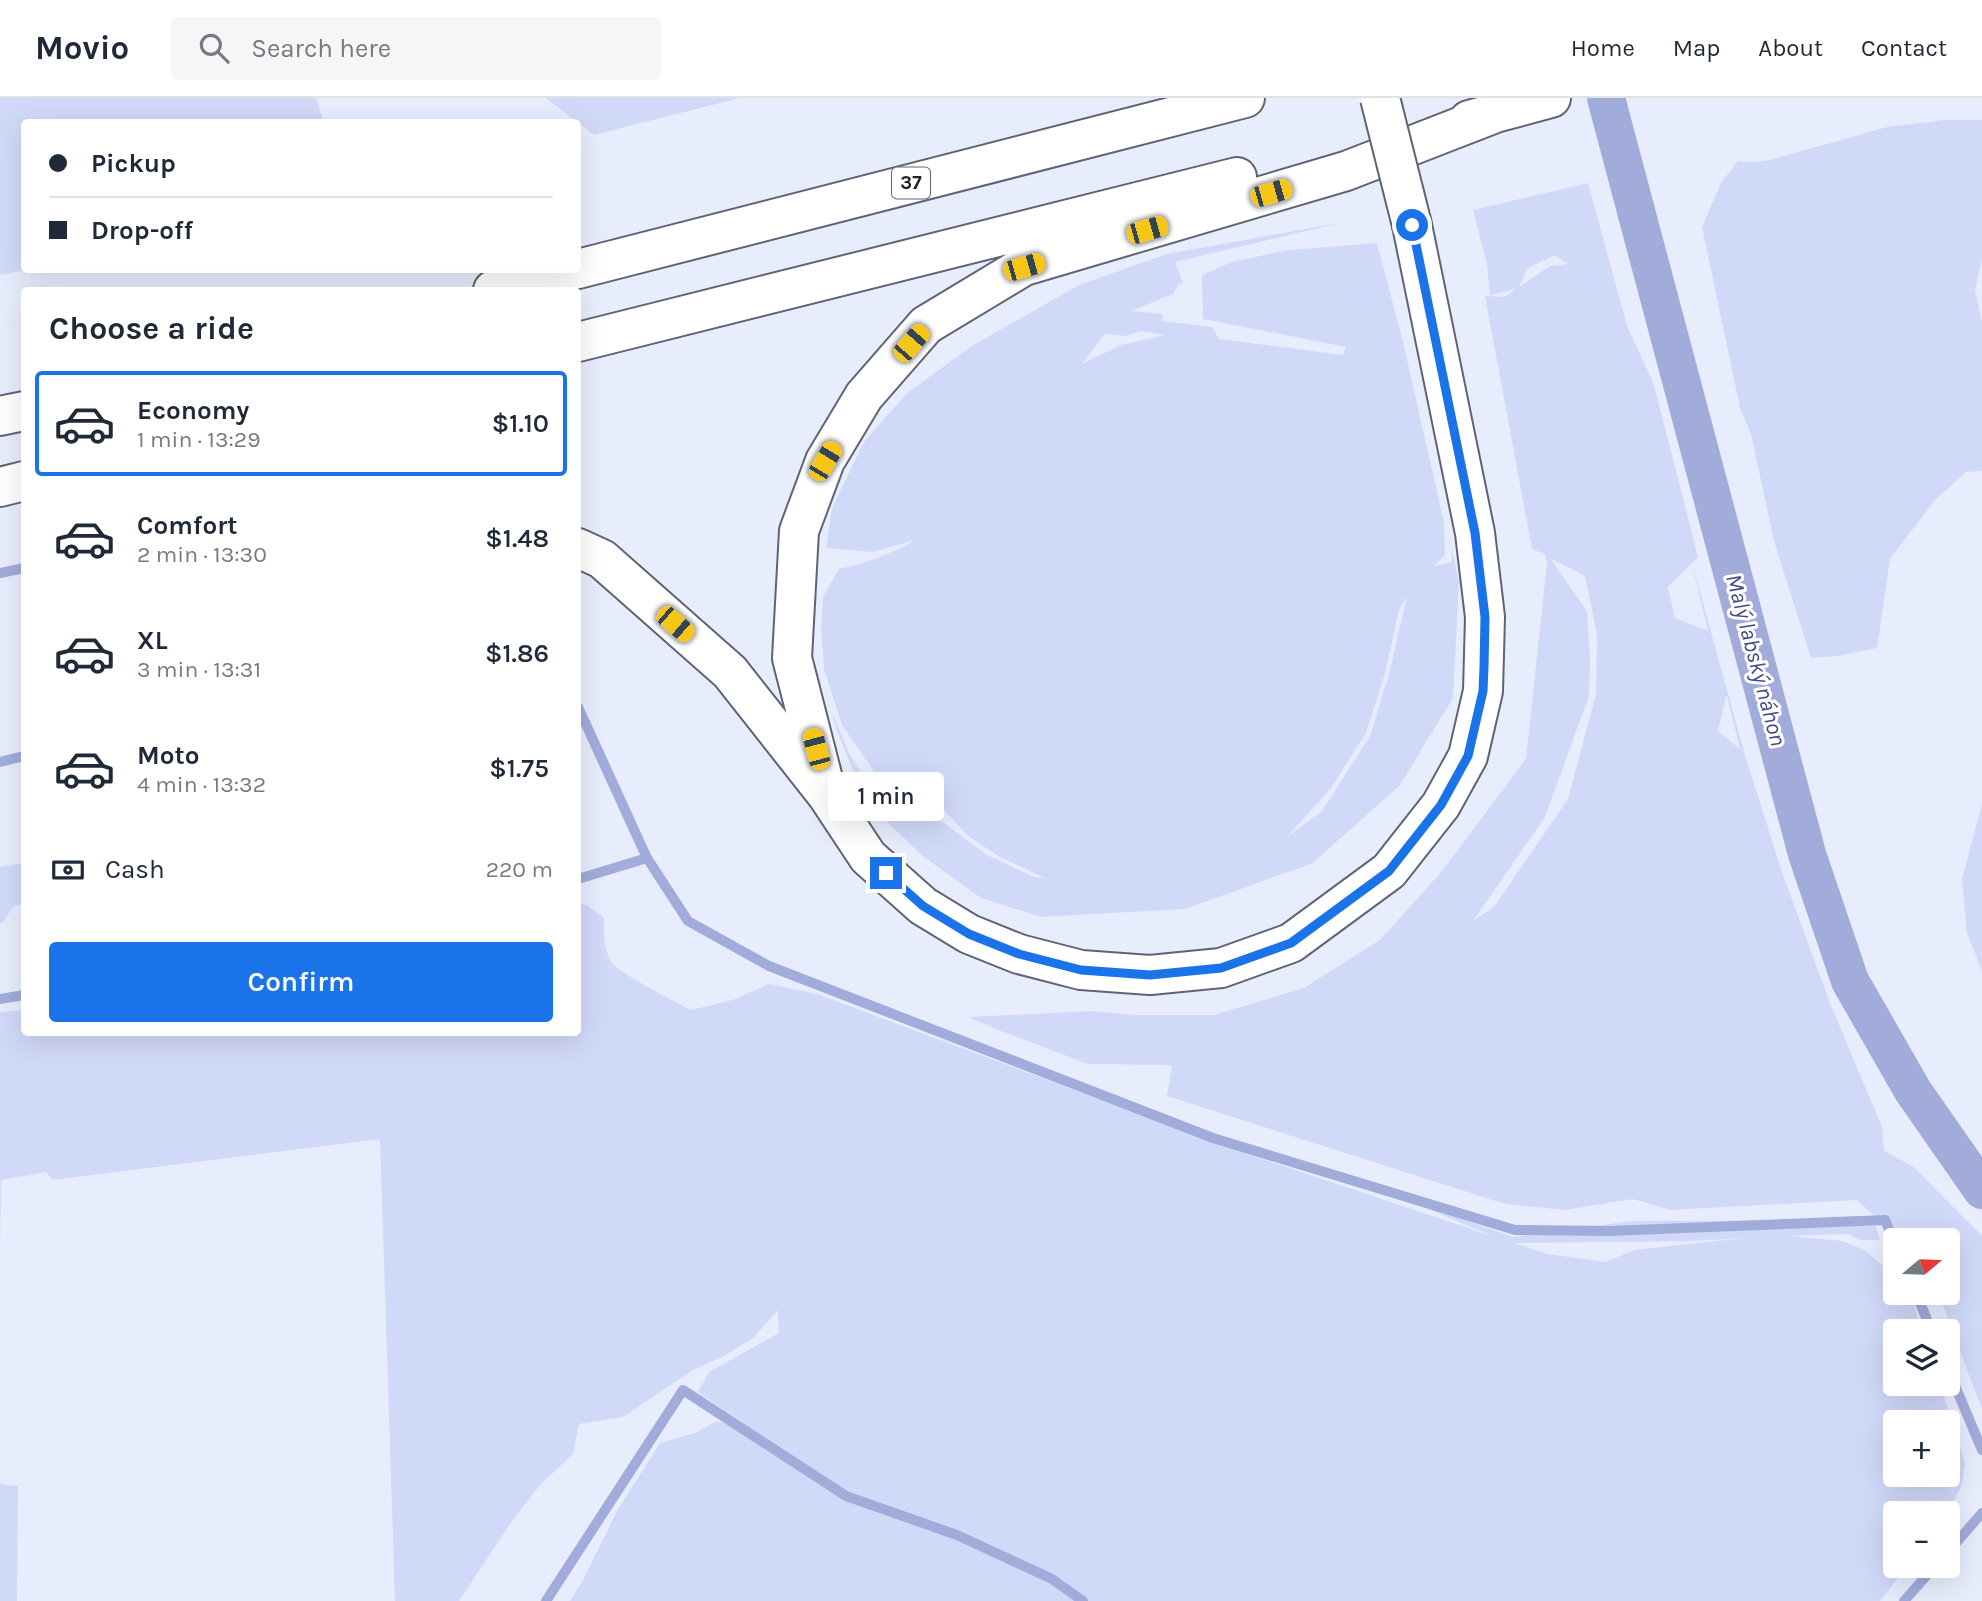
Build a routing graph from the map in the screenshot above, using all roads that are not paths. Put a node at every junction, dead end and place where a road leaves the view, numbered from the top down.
1 (1245, 98) edge
2 (1380, 98) edge
3 (1551, 98) edge
4 (1493, 114) junction
5 (581, 268) edge
6 (560, 273) edge
7 (505, 287) edge
8 (581, 341) edge
9 (21, 412) edge
10 (0, 416) edge
11 (21, 482) edge
12 (0, 487) edge
13 (21, 508) edge
14 (0, 512) edge
15 (581, 549) edge
16 (827, 795) junction

1 - 5 main road, 37
2 - 16 main road, bridge
3 - 4 main road
4 - 8 main road
4 - 16 main road
6 - 7 main road, 37
9 - 10 main road
11 - 12 main road
13 - 14 main road
15 - 16 main road

